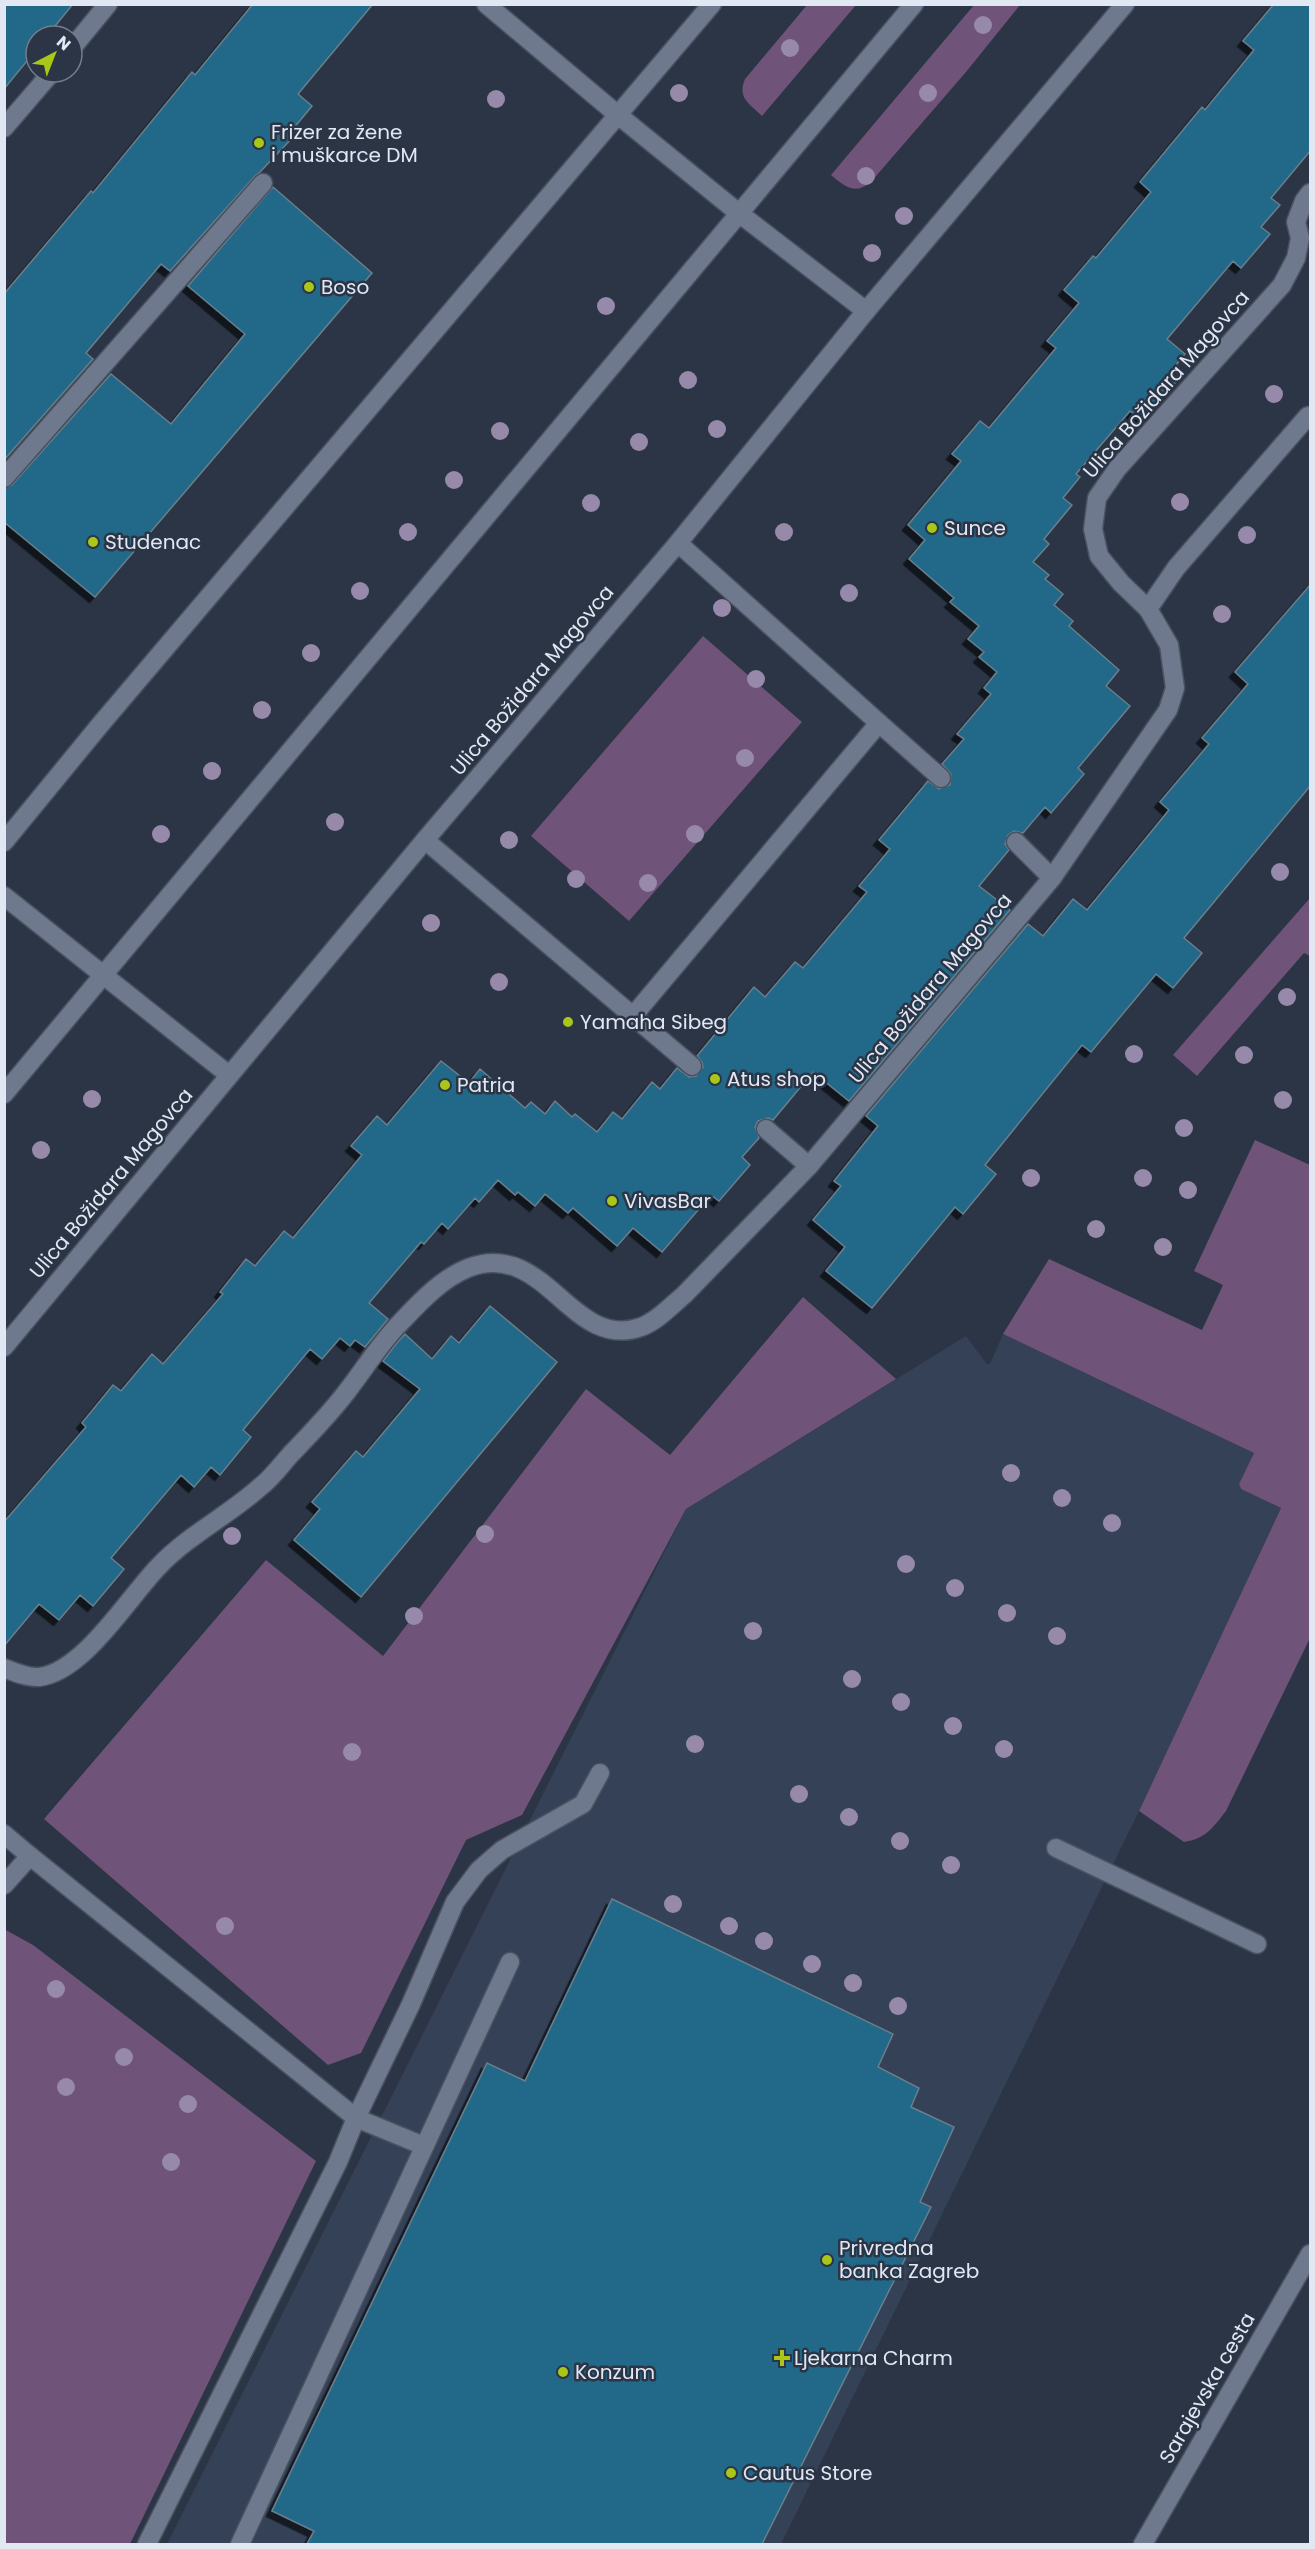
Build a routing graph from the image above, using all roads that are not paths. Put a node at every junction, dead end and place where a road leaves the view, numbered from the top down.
1 (108, 4) edge
2 (486, 4) edge
3 (712, 4) edge
4 (914, 4) edge
5 (1125, 4) edge
6 (84, 33) edge
7 (42, 84) edge
8 (618, 115) junction
9 (4, 128) edge
10 (263, 183) dead end
11 (1311, 193) edge
12 (740, 214) junction
13 (866, 311) junction
14 (1308, 416) dead end
15 (4, 478) edge
16 (678, 543) junction
17 (1148, 609) junction
18 (879, 723) junction
19 (941, 778) dead end
20 (425, 840) junction
21 (4, 842) edge
22 (1016, 842) dead end
23 (1053, 878) junction
24 (4, 896) edge
25 (104, 975) junction
26 (633, 1016) junction
27 (692, 1066) dead end
28 (229, 1075) junction
29 (4, 1094) edge
30 (766, 1129) dead end
31 (809, 1166) junction
32 (4, 1347) edge
33 (4, 1668) edge
34 (600, 1773) dead end
35 (4, 1834) edge
36 (1056, 1848) dead end
37 (30, 1856) junction
38 (4, 1885) edge
39 (1257, 1944) dead end
40 (510, 1962) dead end
41 (356, 2118) junction
42 (424, 2146) junction
43 (1311, 2254) edge
44 (147, 2544) edge
45 (240, 2544) edge
46 (1143, 2544) edge

1 - 6 street
2 - 8 street
3 - 8 street
4 - 12 street
5 - 13 street, Ulica Božidara Magovca
7 - 9 street
8 - 12 street
8 - 21 street
10 - 15 street
11 - 17 street, Ulica Božidara Magovca
12 - 13 street
12 - 25 street
13 - 16 street, Ulica Božidara Magovca
14 - 17 street
16 - 18 street
16 - 20 street, Ulica Božidara Magovca
17 - 23 street, Ulica Božidara Magovca
18 - 19 street
18 - 26 street
20 - 26 street
20 - 28 street, Ulica Božidara Magovca
22 - 23 street
23 - 31 street, Ulica Božidara Magovca
24 - 25 street
25 - 28 street
25 - 29 street
26 - 27 street
28 - 32 street, Ulica Božidara Magovca
30 - 31 street
31 - 33 street, Ulica Božidara Magovca
34 - 41 street
35 - 37 street
36 - 39 street
37 - 38 street
37 - 41 street
40 - 42 street
41 - 42 street
41 - 44 street
42 - 45 street
43 - 46 street, Sarajevska cesta

